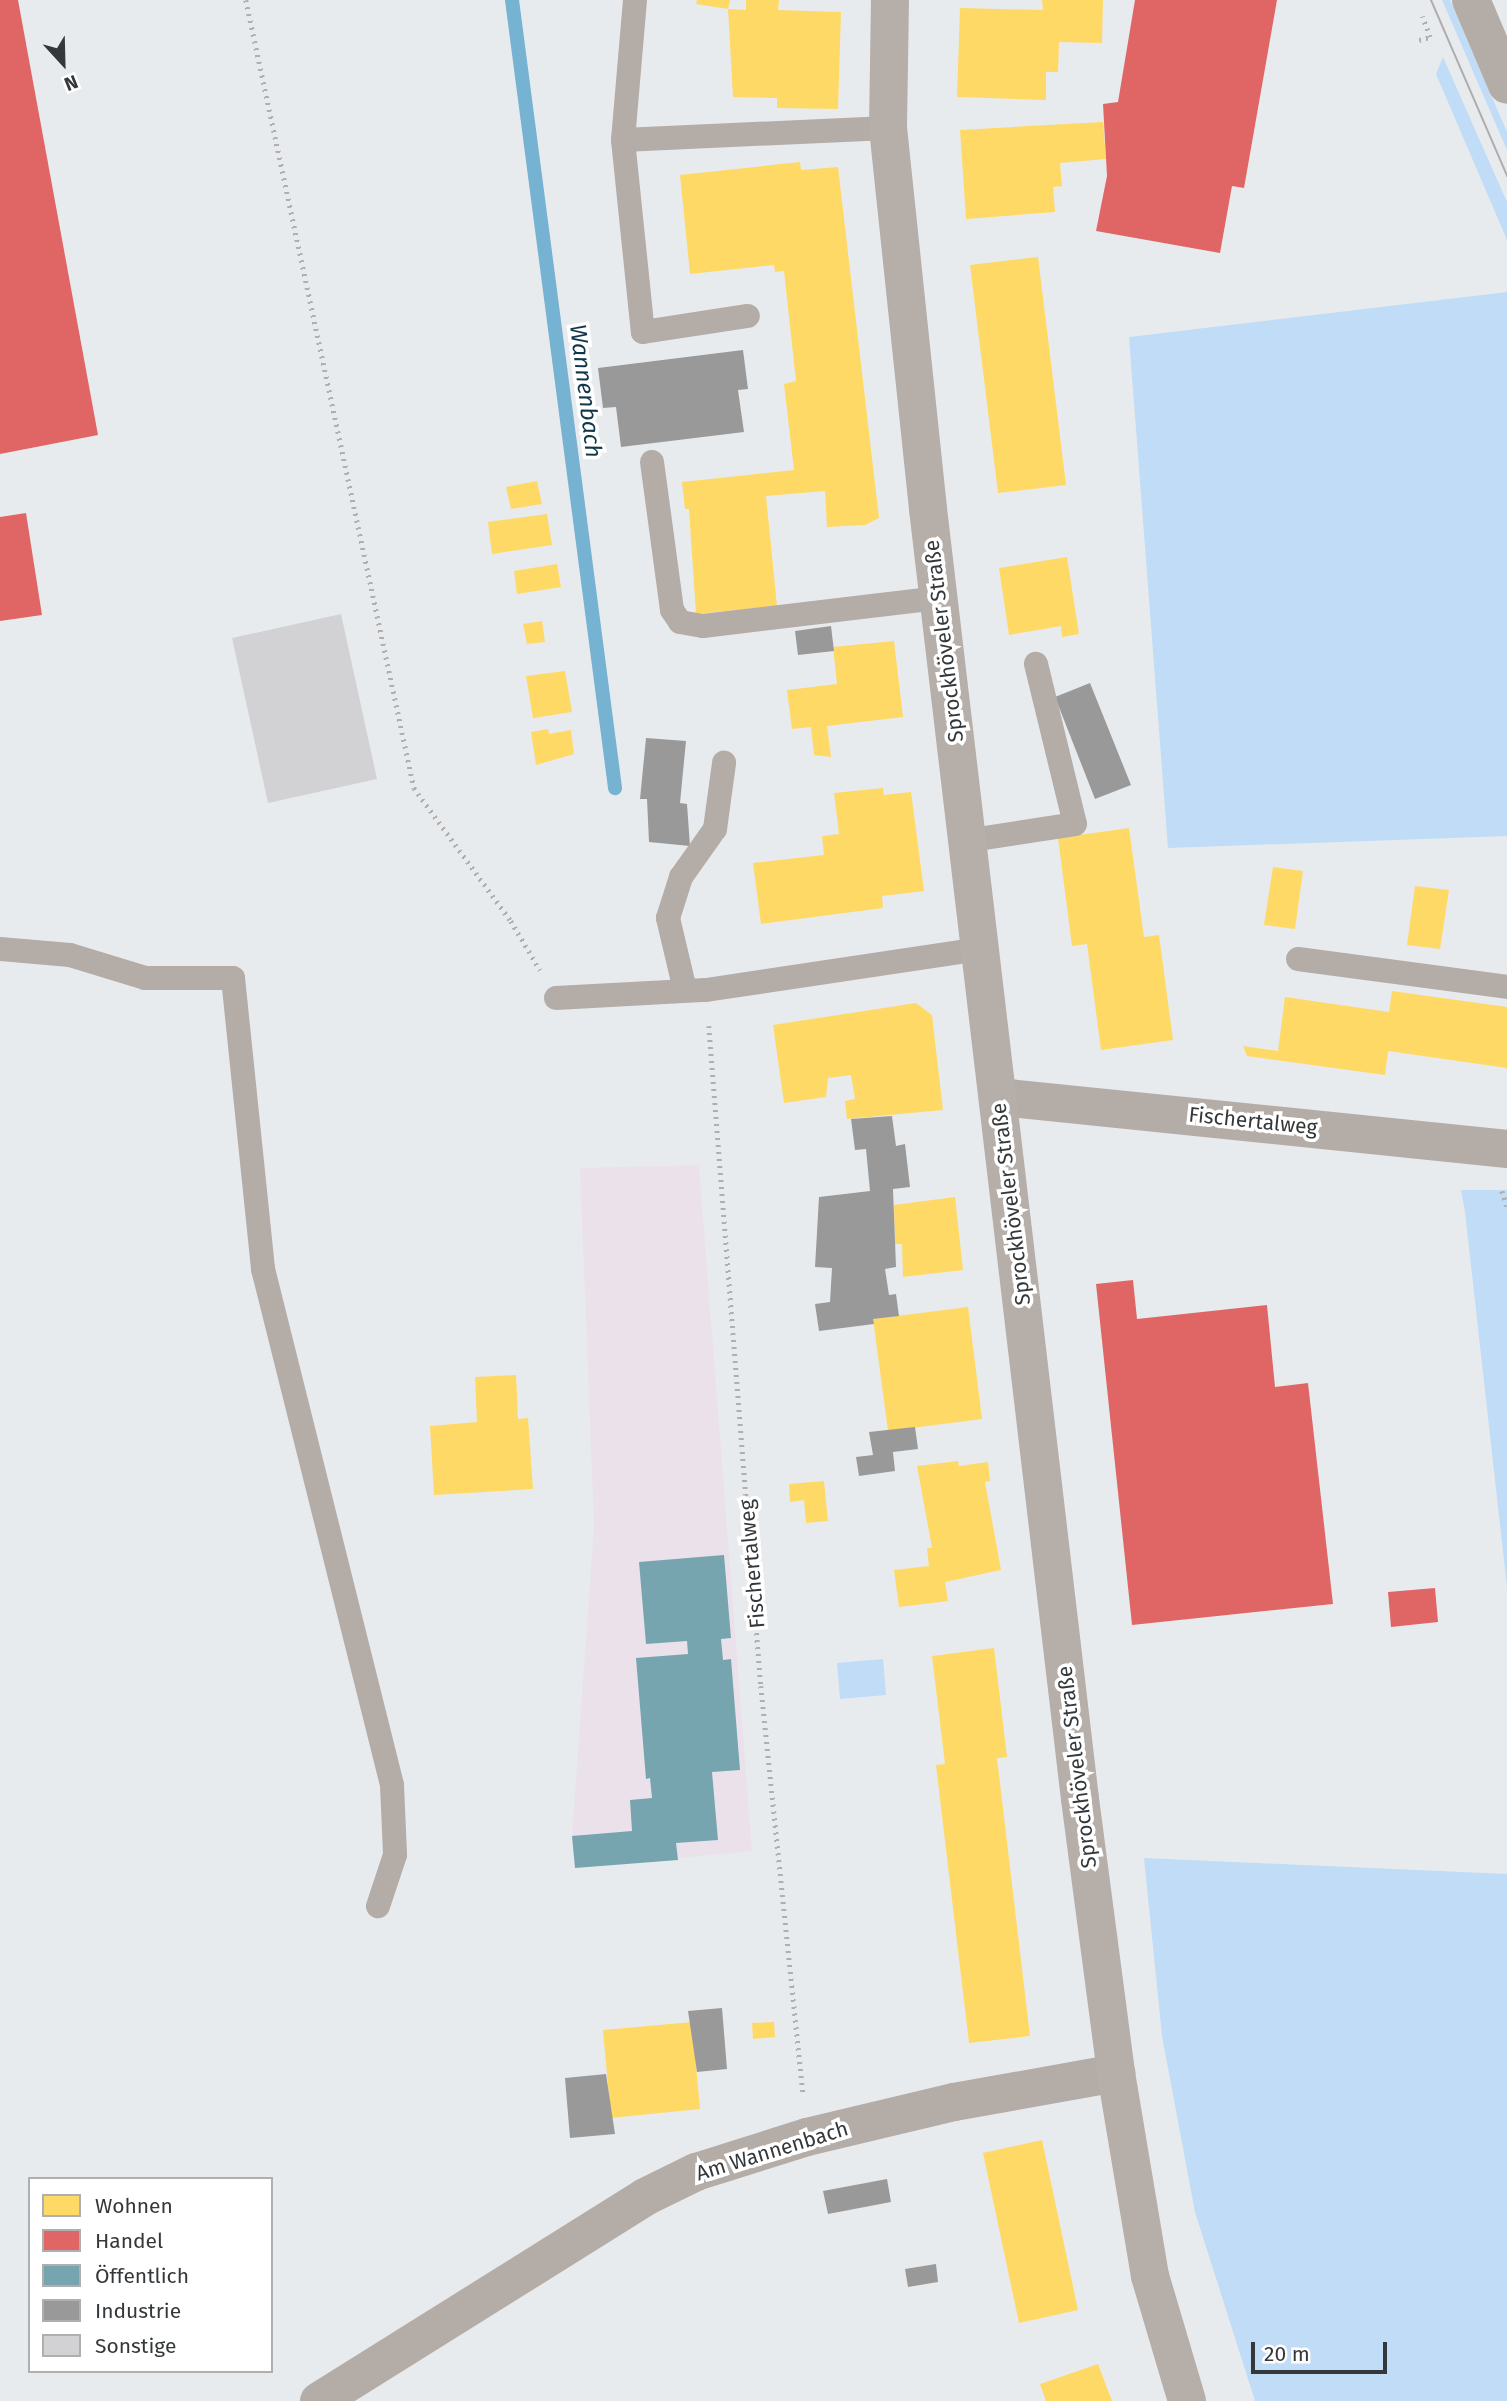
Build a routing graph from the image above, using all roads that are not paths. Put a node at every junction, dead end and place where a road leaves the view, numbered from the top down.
1 (635, 0) edge
2 (890, 0) edge
3 (1471, 0) edge
4 (1507, 85) edge
5 (888, 128) junction
6 (623, 140) junction
7 (748, 316) dead end
8 (652, 461) dead end
9 (939, 598) junction
10 (1036, 664) dead end
11 (724, 763) dead end
12 (965, 841) junction
13 (0, 949) edge
14 (981, 950) junction
15 (1298, 959) dead end
16 (1507, 987) edge
17 (696, 990) junction
18 (556, 998) road end
19 (999, 1097) junction
20 (1507, 1149) edge
21 (378, 1906) dead end
22 (1116, 2073) junction
23 (319, 2401) edge
24 (1187, 2401) edge

1 - 6 lane
2 - 5 main road, Sprockhöveler Straße
3 - 4 street
5 - 6 lane
5 - 9 main road, Sprockhöveler Straße
6 - 7 lane
8 - 9 lane
9 - 12 main road, Sprockhöveler Straße
10 - 12 lane
11 - 17 lane
12 - 14 main road, Sprockhöveler Straße
13 - 21 lane
14 - 17 lane
14 - 19 main road, Sprockhöveler Straße
15 - 16 lane
17 - 18 lane
19 - 20 street, Fischertalweg
19 - 22 main road, Sprockhöveler Straße
22 - 23 street, Am Wannenbach
22 - 24 main road, Sprockhöveler Straße

